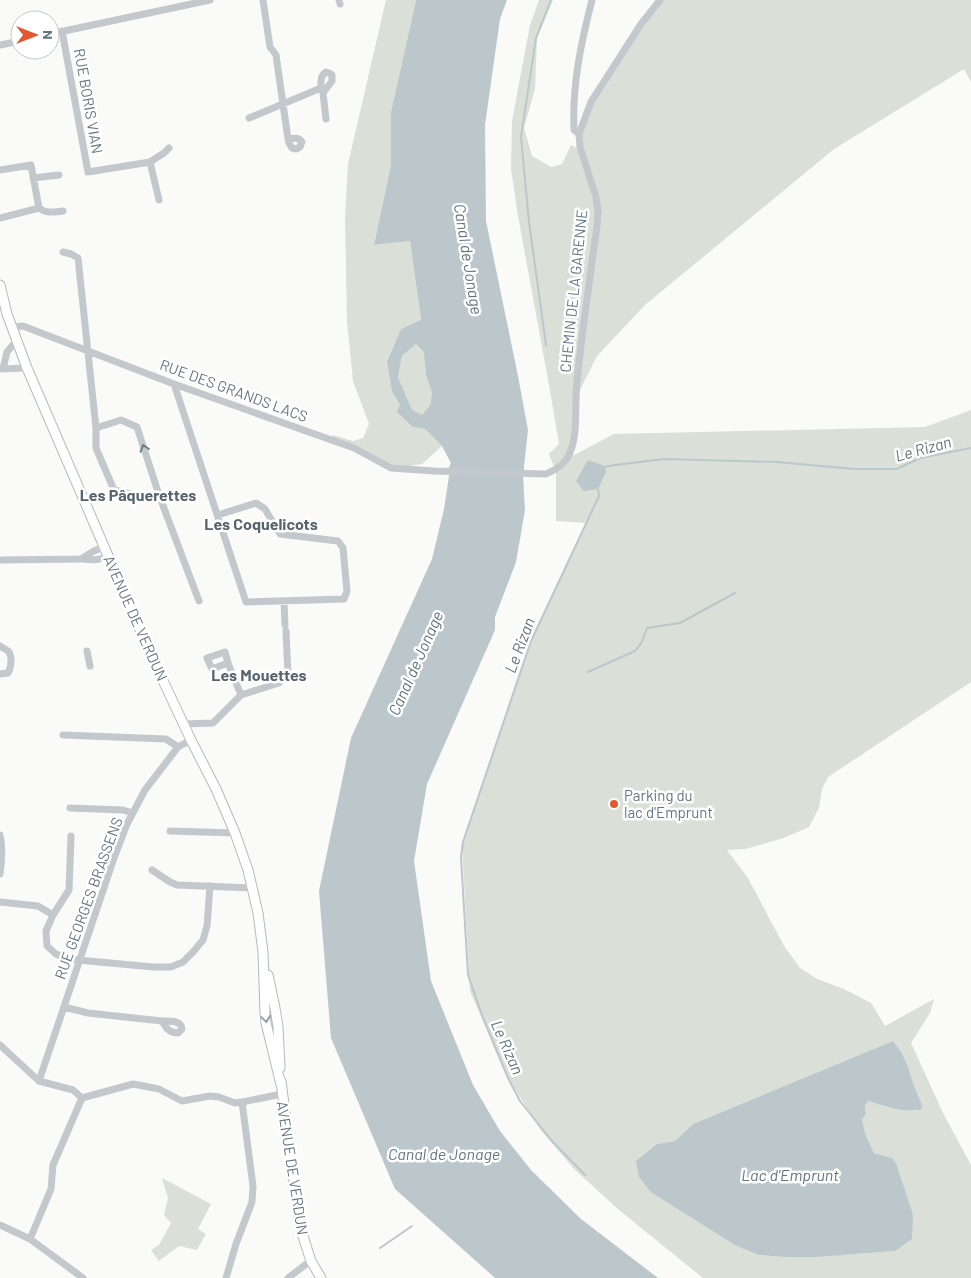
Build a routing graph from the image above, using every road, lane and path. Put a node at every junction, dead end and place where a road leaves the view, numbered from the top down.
1 (210, 0) edge
2 (263, 0) edge
3 (592, 0) edge
4 (660, 0) edge
5 (196, 2) edge
6 (62, 31) joint
7 (283, 104) junction
8 (249, 118) dead end
9 (326, 119) dead end
10 (579, 134) junction
11 (288, 139) dead end
12 (169, 148) dead end
13 (150, 162) junction
14 (0, 170) edge
15 (59, 174) dead end
16 (33, 178) junction
17 (159, 200) dead end
18 (39, 208) junction
19 (63, 211) dead end
20 (0, 218) edge
21 (63, 252) dead end
22 (0, 285) edge
23 (12, 327) junction
24 (17, 340) junction
25 (88, 350) junction
26 (27, 368) junction
27 (1, 369) edge
28 (174, 384) junction
29 (96, 428) junction
30 (540, 473) joint
31 (159, 495) junction
32 (218, 515) junction
33 (106, 552) junction
34 (0, 560) edge
35 (284, 601) junction
36 (199, 602) dead end
37 (0, 646) edge
38 (87, 651) dead end
39 (228, 663) dead end
40 (90, 666) dead end
41 (0, 674) edge
42 (241, 695) junction
43 (184, 724) junction
44 (63, 735) dead end
45 (191, 740) junction
46 (178, 747) junction
47 (70, 808) dead end
48 (133, 812) junction
49 (170, 831) dead end
50 (235, 833) junction
51 (0, 835) edge
52 (71, 836) dead end
53 (152, 870) dead end
54 (0, 874) edge
55 (210, 886) junction
56 (252, 888) junction
57 (0, 902) edge
58 (53, 914) junction
59 (80, 960) junction
60 (64, 1006) junction
61 (162, 1021) dead end
62 (0, 1045) edge
63 (39, 1081) junction
64 (281, 1089) junction
65 (82, 1098) junction
66 (242, 1102) junction
67 (0, 1225) edge
68 (30, 1239) junction
69 (311, 1261) junction
70 (83, 1278) edge
71 (226, 1278) edge
72 (288, 1278) edge
73 (321, 1278) edge

1 - 5 street
2 - 7 street
3 - 10 street, CHEMIN DE LA GARENNE
4 - 10 street
5 - 6 street
6 - 13 street, RUE BORIS VIAN
7 - 8 street
7 - 9 street
7 - 11 street
10 - 30 street, CHEMIN DE LA GARENNE
12 - 13 street, RUE BORIS VIAN
13 - 17 street
14 - 16 street
15 - 16 street
16 - 18 street
18 - 19 street
18 - 20 street
21 - 25 street
22 - 23 main road, AVENUE DE VERDUN
23 - 24 main road, AVENUE DE VERDUN
23 - 25 street, RUE DES GRANDS LACS
24 - 26 main road, AVENUE DE VERDUN
24 - 27 street
25 - 28 street, RUE DES GRANDS LACS
25 - 29 street
26 - 27 street
26 - 33 main road, AVENUE DE VERDUN
28 - 30 street, RUE DES GRANDS LACS
28 - 32 street
29 - 31 street
31 -> 29 street
31 - 36 street
32 - 35 street
32 - 35 street
33 - 34 street
33 - 43 main road, AVENUE DE VERDUN
35 - 42 street
37 - 41 street
38 - 40 street
39 - 42 street
42 - 43 street
43 - 45 main road, AVENUE DE VERDUN
44 - 46 street
45 - 46 street, RUE GEORGES BRASSENS
45 - 50 main road, AVENUE DE VERDUN
46 - 48 street, RUE GEORGES BRASSENS
47 - 48 street
48 - 59 street, RUE GEORGES BRASSENS
49 - 50 street
50 - 56 main road, AVENUE DE VERDUN
51 - 54 street
52 - 58 street
53 - 55 street
55 - 56 street
55 - 59 street
56 - 64 main road, AVENUE DE VERDUN
57 - 58 street
58 - 59 street
59 - 60 street, RUE GEORGES BRASSENS
60 - 61 street
60 - 63 street, RUE GEORGES BRASSENS
62 - 63 street
63 - 65 street
64 - 66 street
64 - 69 main road, AVENUE DE VERDUN
65 - 66 street
65 - 68 street
66 - 71 street
67 - 68 street
68 - 70 street
69 - 72 street
69 - 73 main road, AVENUE DE VERDUN

